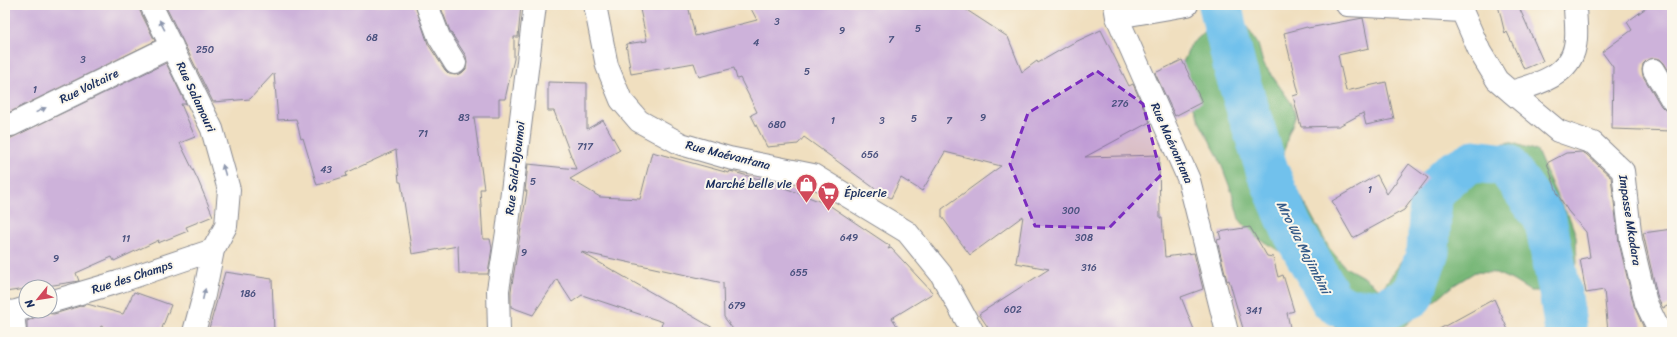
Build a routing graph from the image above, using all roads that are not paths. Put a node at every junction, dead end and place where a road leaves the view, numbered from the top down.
1 (152, 5) edge
2 (427, 5) edge
3 (535, 5) edge
4 (595, 5) edge
5 (1187, 5) edge
6 (1347, 5) edge
7 (1575, 5) edge
8 (1462, 8) edge
9 (1116, 11) edge
10 (172, 46) junction
11 (455, 63) dead end
12 (1654, 70) dead end
13 (1511, 92) junction
14 (1672, 100) edge
15 (5, 126) edge
16 (213, 250) junction
17 (58, 300) edge
18 (194, 332) edge
19 (499, 332) edge
20 (973, 332) edge
21 (1227, 332) edge
22 (1660, 332) edge

10 -> 1 street, Rue Salamouri
2 - 11 street
3 - 19 street, Rue Said-Djoumoi
4 - 20 street, Rue Maévantana
5 - 9 street
6 - 8 street
7 - 13 street
8 - 13 street, Impasse Mkadara
9 - 21 street, Rue Maévantana
15 -> 10 street, Rue Voltaire
16 -> 10 street, Rue Salamouri
12 - 14 street
13 - 22 street, Impasse Mkadara
16 - 17 street, Rue des Champs
18 -> 16 street, Rue Salamouri

